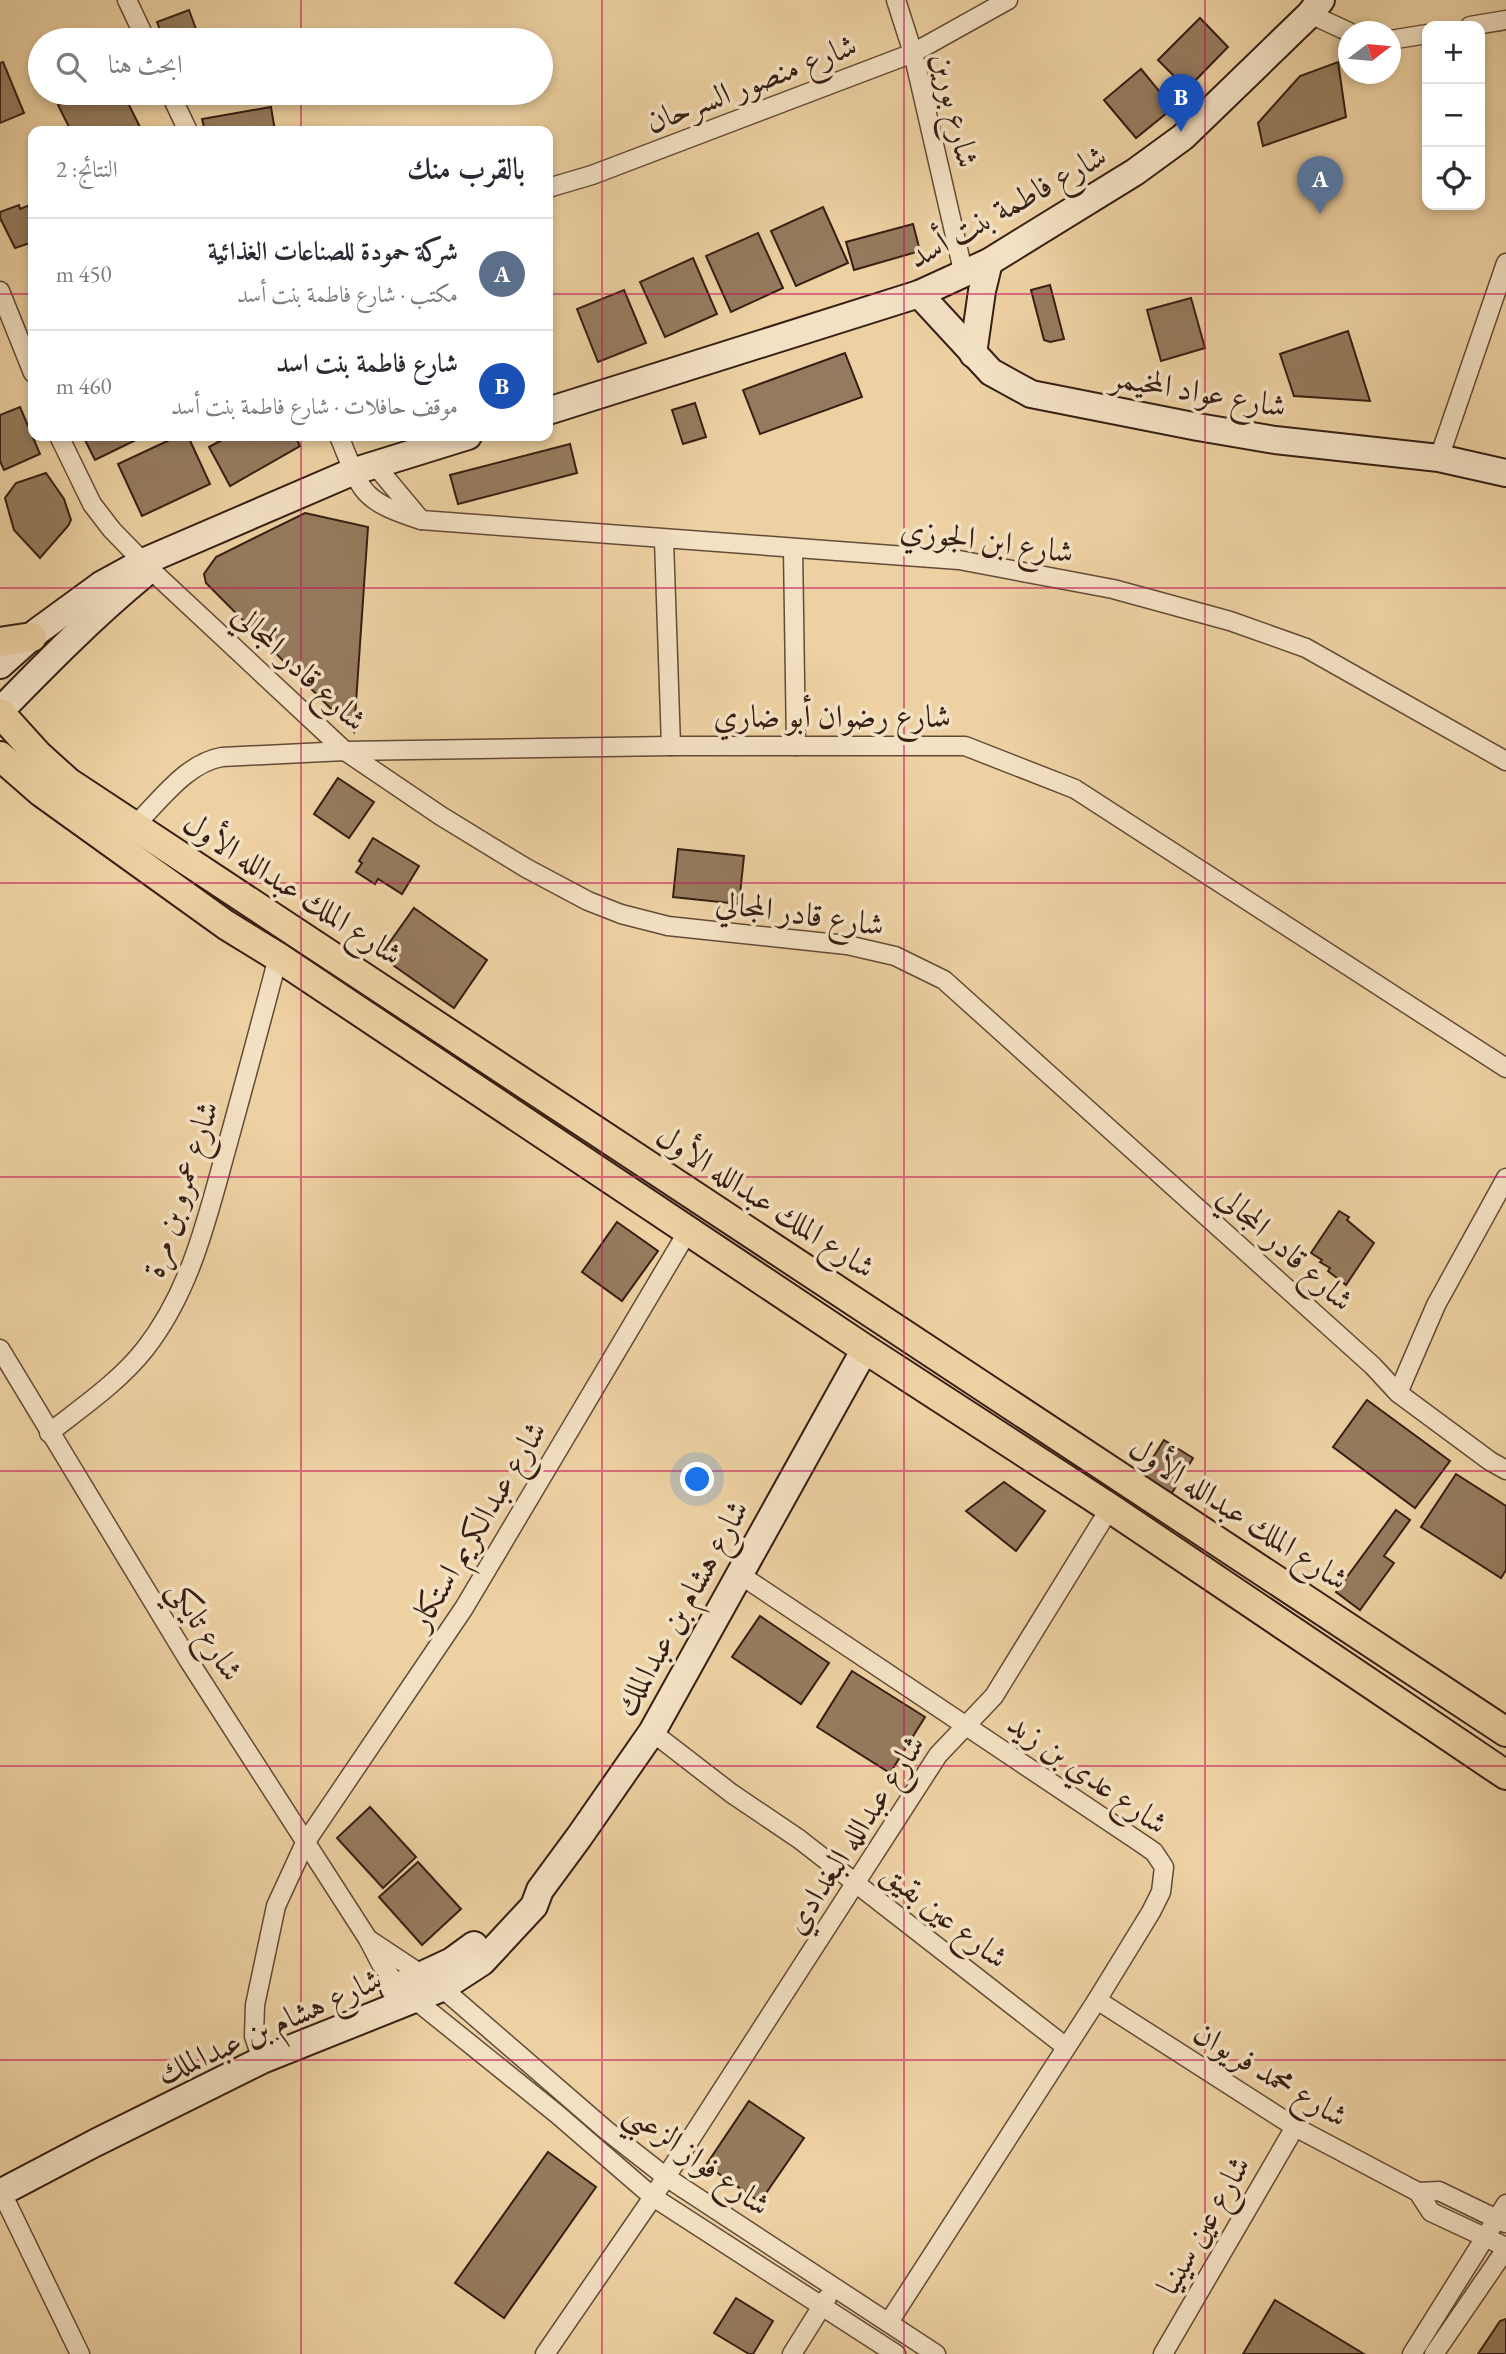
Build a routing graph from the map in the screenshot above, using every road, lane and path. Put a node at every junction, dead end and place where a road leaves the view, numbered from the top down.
1 (127, 0) edge
2 (895, 0) edge
3 (1008, 0) edge
4 (1315, 7) edge
5 (1506, 20) edge
6 (1338, 24) edge
7 (1485, 24) edge
8 (140, 28) edge
9 (1422, 35) edge
10 (1401, 38) edge
11 (913, 53) junction
12 (176, 105) edge
13 (186, 126) edge
14 (553, 187) edge
15 (989, 262) junction
16 (1506, 263) edge
17 (964, 275) junction
18 (0, 291) edge
19 (919, 294) junction
20 (973, 355) junction
21 (28, 361) edge
22 (553, 409) edge
23 (60, 441) edge
24 (343, 441) edge
25 (452, 441) edge
26 (1439, 458) junction
27 (363, 468) junction
28 (1506, 473) edge
29 (421, 520) junction
30 (664, 540) junction
31 (793, 548) junction
32 (152, 562) junction
33 (32, 637) junction
34 (0, 642) edge
35 (0, 665) edge
36 (0, 712) edge
37 (671, 746) junction
38 (796, 746) junction
39 (345, 751) junction
40 (0, 757) edge
41 (1506, 761) edge
42 (0, 786) edge
43 (41, 792) junction
44 (135, 825) junction
45 (278, 957) junction
46 (1506, 1068) edge
47 (1506, 1178) edge
48 (688, 1231) junction
49 (0, 1349) edge
50 (865, 1349) junction
51 (1398, 1392) junction
52 (49, 1433) junction
53 (1506, 1470) edge
54 (1110, 1508) junction
55 (739, 1574) junction
56 (967, 1724) junction
57 (652, 1732) junction
58 (1506, 1732) edge
59 (1506, 1774) edge
60 (305, 1843) junction
61 (857, 1884) junction
62 (368, 1939) junction
63 (433, 1981) junction
64 (406, 1993) junction
65 (1097, 2000) junction
66 (1066, 2047) junction
67 (260, 2054) junction
68 (1295, 2127) junction
69 (666, 2177) junction
70 (0, 2189) edge
71 (1418, 2192) junction
72 (653, 2197) junction
73 (1503, 2215) edge
74 (1485, 2236) junction
75 (1506, 2248) edge
76 (834, 2288) junction
77 (821, 2306) junction
78 (889, 2322) junction
79 (80, 2354) edge
80 (545, 2354) edge
81 (792, 2354) edge
82 (896, 2354) edge
83 (936, 2354) edge
84 (1163, 2354) edge
85 (1412, 2354) edge
86 (1434, 2354) edge

1 - 8 street
2 - 11 street, شارع بورين
3 - 11 street, شارع منصور السرحان
4 - 6 street
4 - 15 street, شارع فاطمة بنت أسد
5 - 7 street
9 - 10 street
11 - 14 street, شارع منصور السرحان
11 - 17 street, شارع بورين
12 - 13 street
15 - 17 street, شارع فاطمة بنت أسد
15 - 20 street
16 - 26 street
17 - 19 street, شارع فاطمة بنت أسد
18 - 21 street
19 - 20 street, شارع عواد المخيمر
19 - 22 street, شارع فاطمة بنت أسد
20 - 26 street, شارع عواد المخيمر
23 - 32 street, شارع قادر المجالي
24 - 27 street
25 - 27 street
26 - 28 street, شارع عواد المخيمر
27 - 29 street
27 - 29 street, شارع ابن الجوزي
27 - 32 street
29 - 30 street, شارع ابن الجوزي
30 - 31 street, شارع ابن الجوزي
30 - 37 street
31 - 38 street
31 - 41 street, شارع ابن الجوزي
32 - 33 street
32 - 36 street
32 - 39 street, شارع قادر المجالي
33 - 34 main road
33 - 35 street
36 - 44 main road, شارع الملك عبدالله الأول
37 - 38 street, شارع رضوان أبو ضاري
37 - 39 street, شارع رضوان أبو ضاري
38 - 46 street, شارع رضوان أبو ضاري
39 - 44 street, شارع رضوان أبو ضاري
39 - 51 street, شارع قادر المجالي
40 - 43 main road, شارع الملك عبدالله الأول
42 - 43 main road
43 - 45 main road, شارع الملك عبدالله الأول
44 - 58 main road, شارع الملك عبدالله الأول
45 - 48 main road, شارع الملك عبدالله الأول
45 - 52 street, شارع عمرو بن مرة
47 - 51 street
48 - 50 main road, شارع الملك عبدالله الأول
48 - 60 street, شارع عبدالكريم استكار
49 - 52 street, شارع تايكي
50 - 54 main road, شارع الملك عبدالله الأول
50 - 55 street, شارع هشام بن عبدالملك
51 - 53 street, شارع قادر المجالي
52 - 60 street, شارع تايكي
54 - 56 street, شارع عبدالله البغدادي
54 - 59 main road, شارع الملك عبدالله الأول
55 - 56 street, شارع عدي بن زيد
55 - 57 street, شارع هشام بن عبدالملك
56 - 61 street, شارع عبدالله البغدادي
56 - 65 street, شارع عدي بن زيد
57 - 61 street, شارع عين بقيق
57 - 63 street, شارع هشام بن عبدالملك
60 - 62 street, شارع تايكي
60 - 67 street, شارع عبدالكريم استكار
61 - 66 street, شارع عين بقيق
61 - 69 street, شارع عبدالله البغدادي
62 - 63 street, شارع تايكي
62 - 64 street, شارع تايكي
63 - 64 street, شارع هشام بن عبدالملك
63 - 69 street, شارع فواز الزعبي
64 - 67 street, شارع هشام بن عبدالملك
64 - 72 street, شارع فواز الزعبي
65 - 66 street, شارع عدي بن زيد
65 - 68 street, شارع محمد فريوان
66 - 78 street, شارع عدي بن زيد
67 - 70 street, شارع هشام بن عبدالملك
68 - 71 street, شارع محمد فريوان
68 - 84 street, شارع عين سينيا
69 - 72 street, شارع عبدالله البغدادي
69 - 76 street, شارع فواز الزعبي
70 - 79 street
71 - 73 street, شارع محمد فريوان
71 - 74 street, شارع محمد فريوان
72 - 77 street, شارع فواز الزعبي
72 - 80 street, شارع عبدالله البغدادي
73 - 74 street
74 - 75 street, شارع محمد فريوان
74 - 85 street
75 - 86 street
76 - 77 street
76 - 78 street, شارع فواز الزعبي
77 - 81 street
77 - 82 street, شارع فواز الزعبي
78 - 83 street, شارع فواز الزعبي

